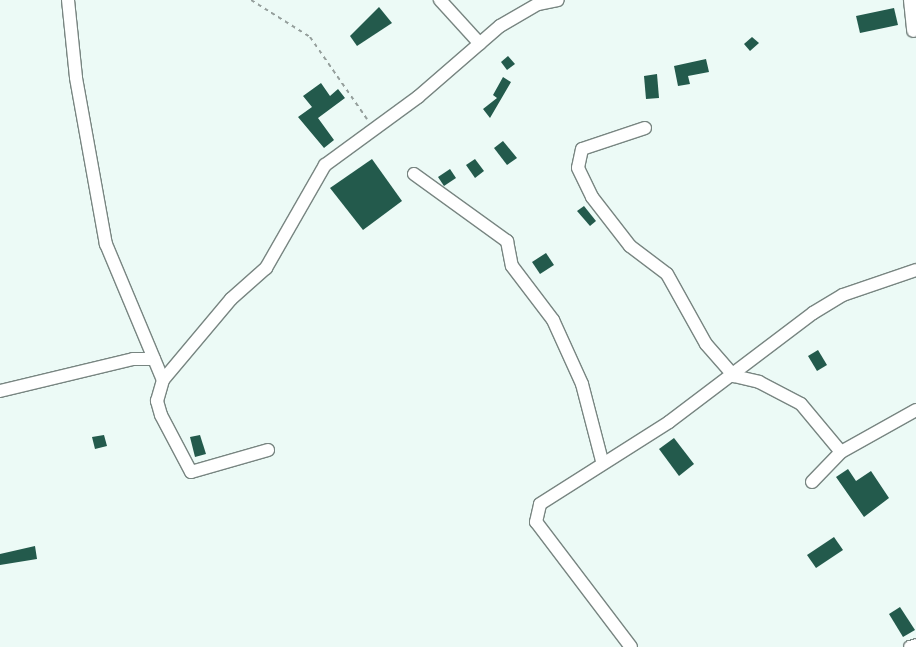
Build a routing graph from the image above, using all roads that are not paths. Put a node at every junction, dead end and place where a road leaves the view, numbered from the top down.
1 (68, 0) edge
2 (440, 0) edge
3 (557, 0) edge
4 (910, 0) edge
5 (913, 31) dead end
6 (480, 44) junction
7 (645, 128) dead end
8 (414, 174) dead end
9 (916, 270) edge
10 (154, 359) junction
11 (734, 376) junction
12 (163, 380) junction
13 (0, 391) edge
14 (916, 410) edge
15 (268, 450) dead end
16 (841, 452) junction
17 (602, 461) junction
18 (812, 482) dead end
19 (916, 645) edge
20 (631, 647) edge
21 (910, 647) edge

1 - 10 street
2 - 6 street
3 - 6 street
4 - 5 street
6 - 12 street
7 - 11 street
8 - 17 street
9 - 11 street
10 - 12 street
10 - 13 street
11 - 16 street
11 - 17 street
12 - 15 street
14 - 16 street
16 - 18 street
17 - 20 street
19 - 21 street

